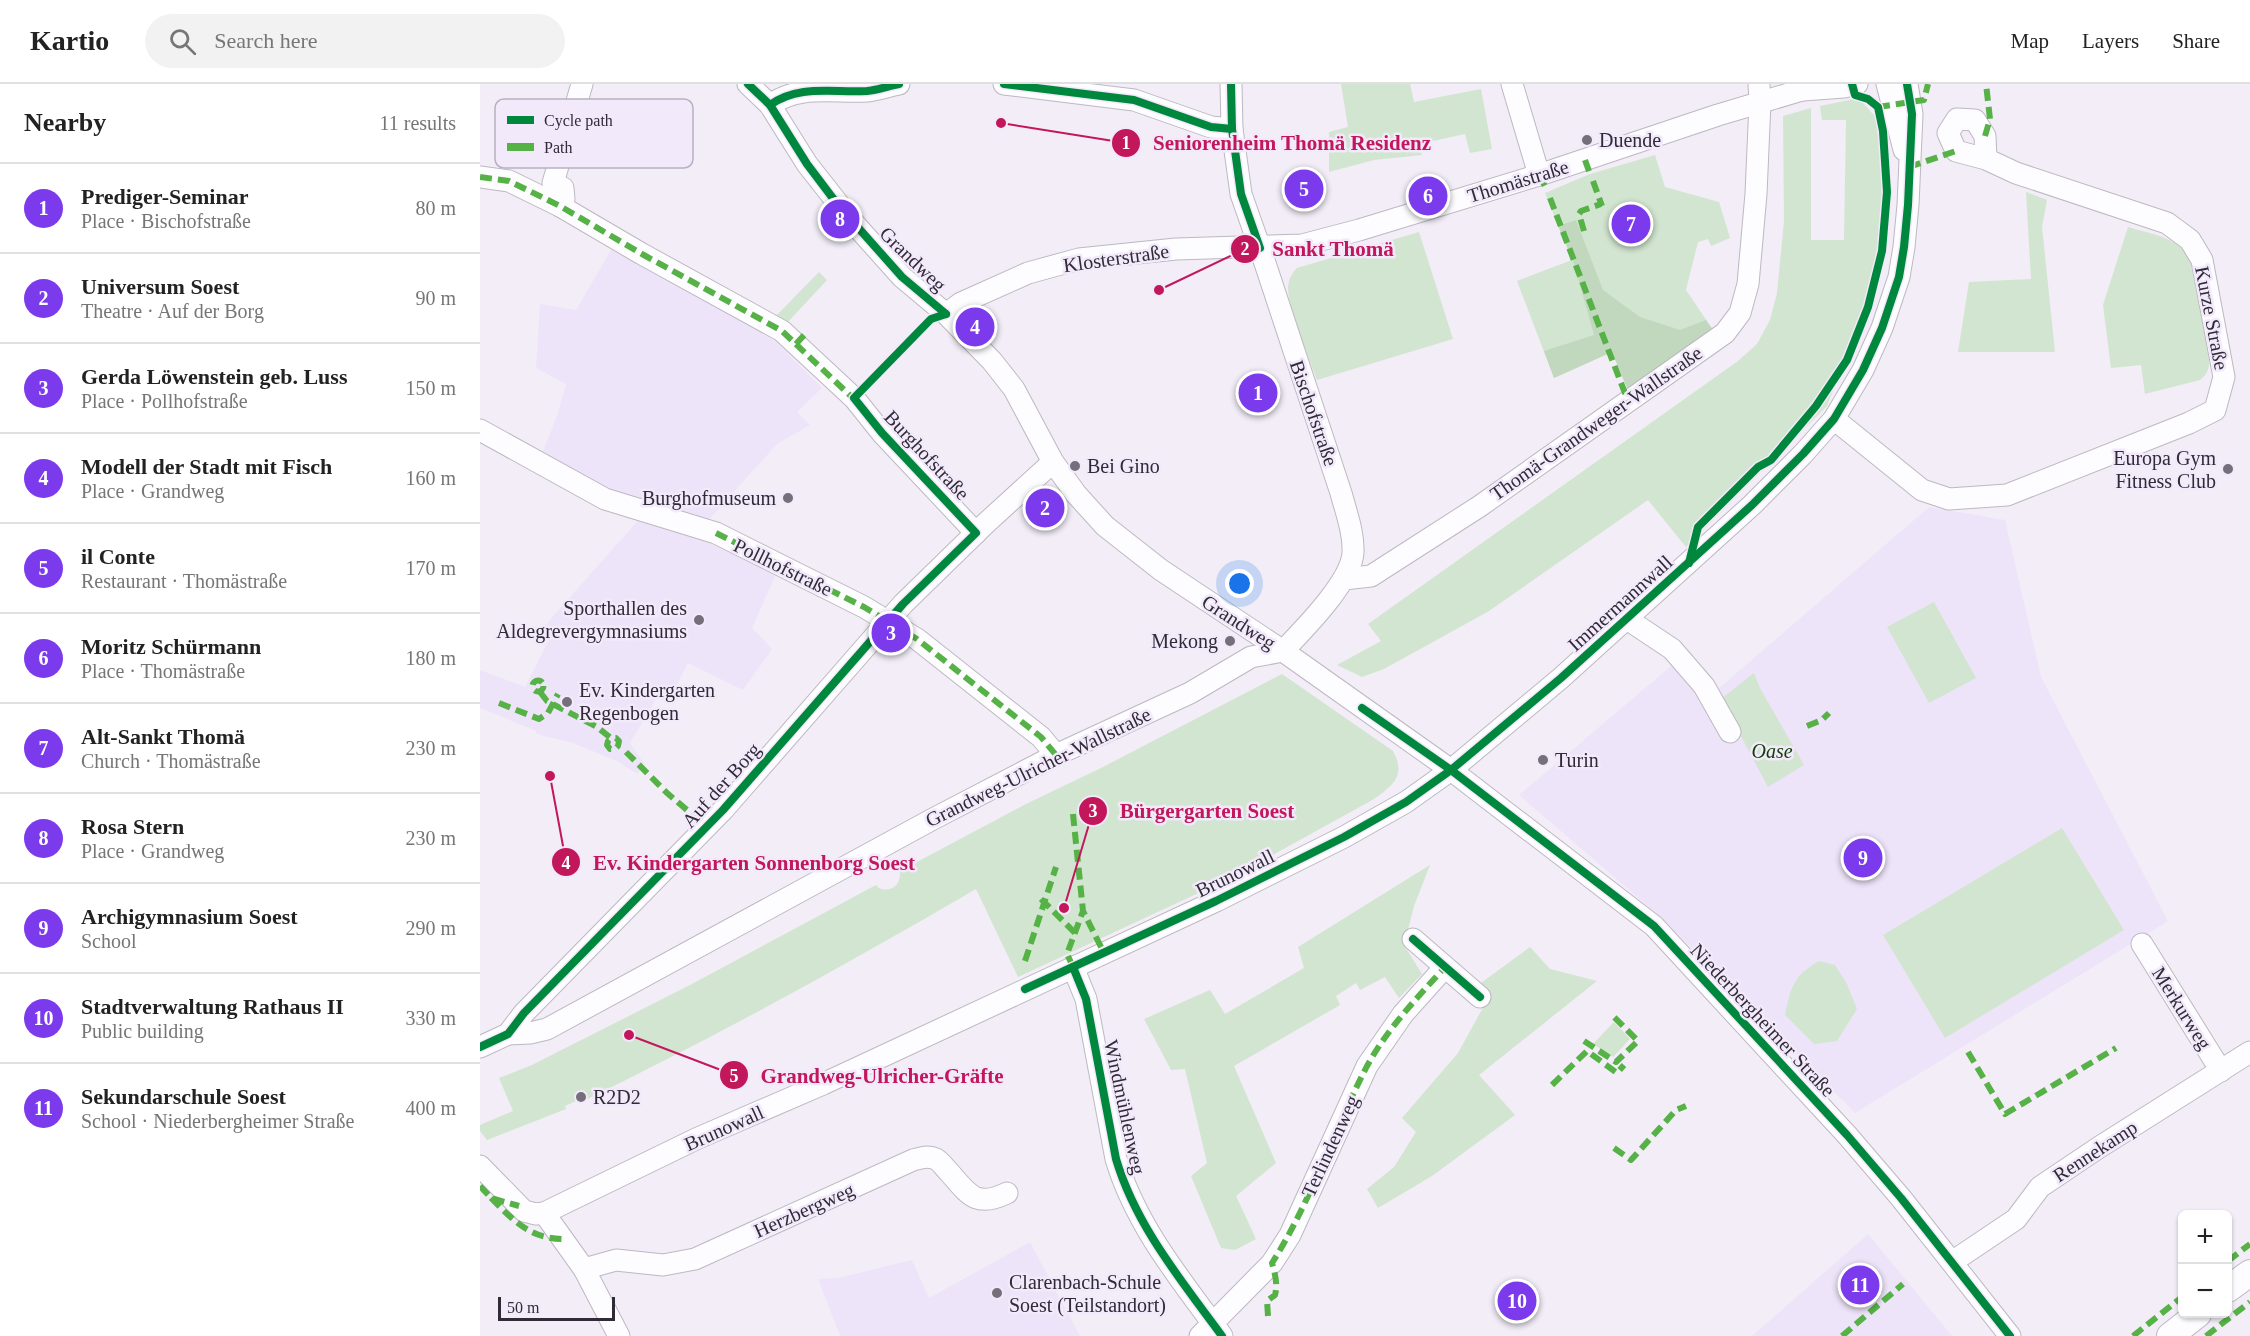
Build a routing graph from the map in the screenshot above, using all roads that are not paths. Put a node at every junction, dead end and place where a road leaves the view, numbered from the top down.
1 (582, 84) edge
2 (748, 84) edge
3 (899, 84) edge
4 (1004, 84) edge
5 (1231, 84) edge
6 (1512, 84) edge
7 (1857, 84) edge
8 (1887, 84) edge
9 (1908, 84) edge
10 (1809, 87) edge
11 (1760, 93) edge
12 (578, 99) edge
13 (770, 105) junction
14 (1232, 129) junction
15 (1986, 159) dead end
16 (1909, 167) junction
17 (557, 168) edge
18 (1539, 175) junction
19 (480, 177) edge
20 (553, 183) junction
21 (534, 193) junction
22 (561, 206) junction
23 (1260, 248) junction
24 (946, 314) junction
25 (1834, 419) junction
26 (480, 430) edge
27 (1053, 462) junction
28 (976, 533) junction
29 (1344, 579) junction
30 (1627, 619) junction
31 (889, 621) junction
32 (1283, 651) junction
33 (1731, 732) dead end
34 (1056, 755) junction
35 (1451, 770) junction
36 (1413, 939) dead end
37 (2142, 944) dead end
38 (1072, 967) junction
39 (1445, 967) junction
40 (1480, 996) dead end
41 (508, 1034) junction
42 (480, 1047) edge
43 (2250, 1052) edge
44 (2221, 1071) junction
45 (480, 1166) edge
46 (1007, 1193) dead end
47 (544, 1213) junction
48 (1953, 1262) junction
49 (584, 1269) junction
50 (2250, 1273) edge
51 (2232, 1286) edge
52 (2193, 1318) edge
53 (1212, 1332) edge
54 (620, 1336) edge
55 (2010, 1336) edge
56 (2170, 1336) edge

1 - 12 street
2 - 13 street, Grandweg
3 - 13 street
4 - 14 street
5 - 14 street
6 - 18 street
7 - 10 street, Thomästraße
8 - 16 street, Immermannwall
9 - 16 street, Immermannwall
10 - 11 street, Thomästraße
11 - 18 street, Thomästraße
11 - 29 street, Thomä-Grandweger-Wallstraße
13 - 24 street, Grandweg
14 - 23 street
15 - 25 street, Kurze Straße
16 - 25 street, Immermannwall
17 - 20 street
18 - 23 street, Thomästraße
19 - 21 street, Burghofstraße
20 - 21 street
20 - 22 street
21 - 22 street, Burghofstraße
22 - 28 street, Burghofstraße
23 - 24 street, Klosterstraße
23 - 29 street, Bischofstraße
24 - 27 street, Grandweg
25 - 30 street, Immermannwall
26 - 31 street, Pollhofstraße
27 - 28 street, Auf der Borg
27 - 32 street, Grandweg
28 - 31 street, Auf der Borg
29 - 32 street
30 - 33 street
30 - 35 street, Immermannwall
31 - 34 street, Pollhofstraße
31 - 41 street, Auf der Borg
32 - 34 street, Grandweg-Ulricher-Wallstraße
32 - 35 street, Grandweg
34 - 41 street, Grandweg-Ulricher-Wallstraße
35 - 38 street, Brunowall
35 - 48 street, Niederbergheimer Straße
36 - 39 street
37 - 44 street, Merkurweg
38 - 47 street, Brunowall
38 - 53 street, Windmühlenweg
39 - 40 street
39 - 53 street, Terlindenweg
41 - 42 street, Auf der Borg
43 - 44 street, Rennekamp
44 - 48 street, Rennekamp
45 - 47 street
46 - 49 street, Herzbergweg
47 - 49 street
48 - 55 street, Niederbergheimer Straße
49 - 54 street
50 - 51 main road
52 - 56 main road

